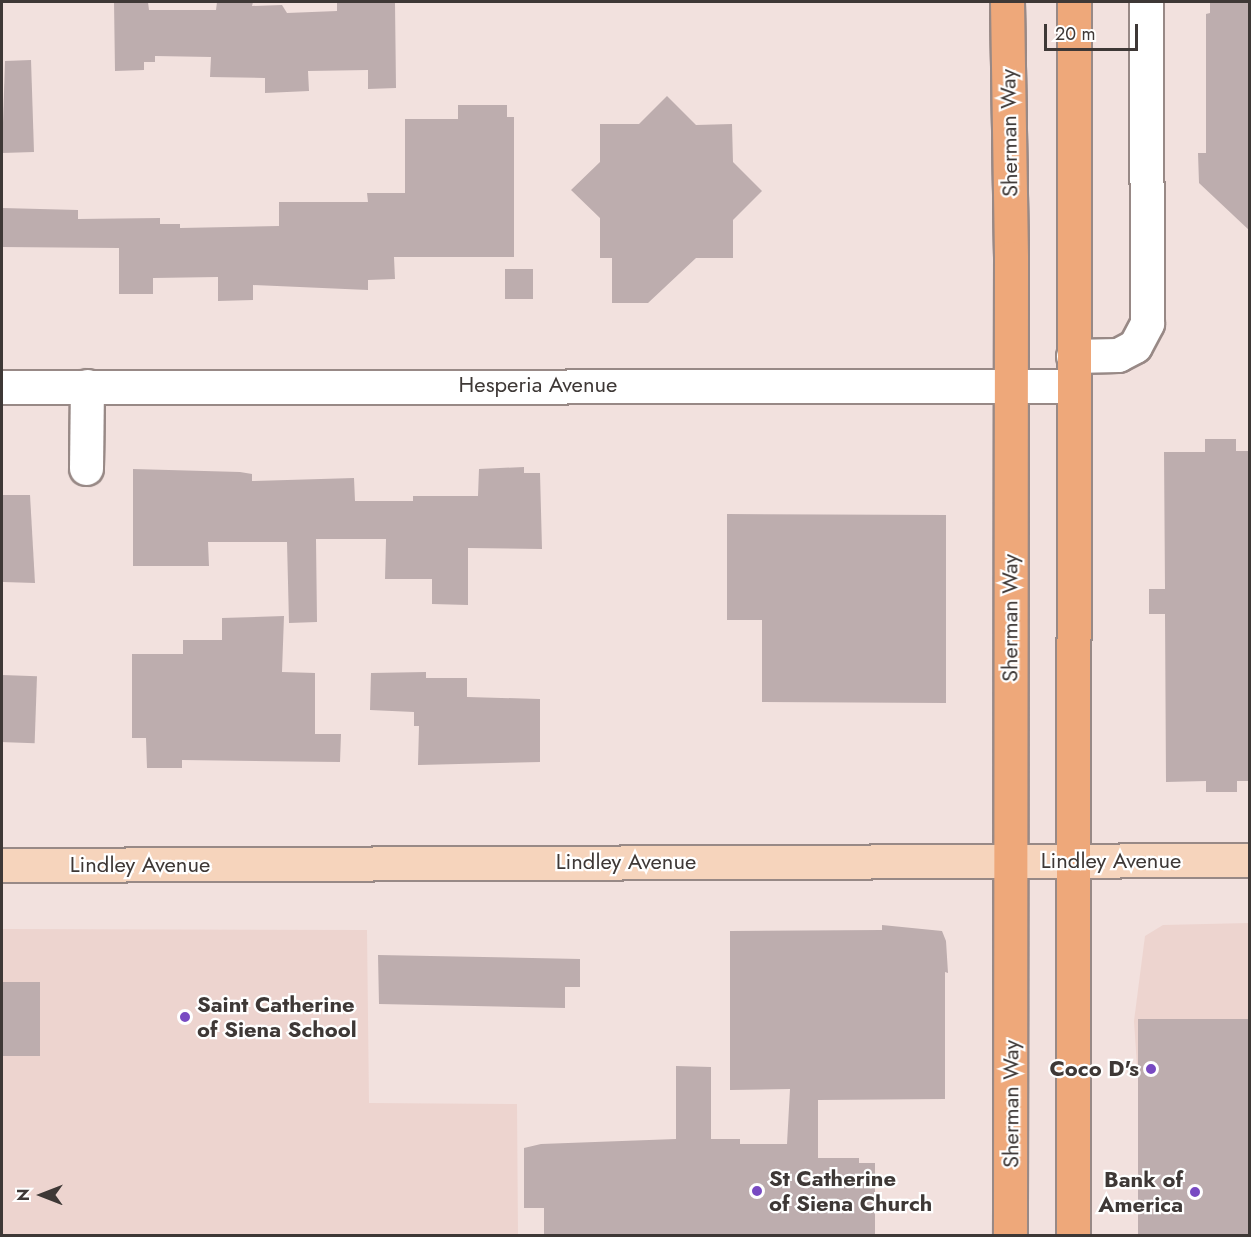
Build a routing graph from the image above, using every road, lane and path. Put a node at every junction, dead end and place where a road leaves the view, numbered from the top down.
1 (1007, 2) edge
2 (1074, 2) edge
3 (1146, 2) edge
4 (1073, 371) junction
5 (87, 386) junction
6 (1010, 386) junction
7 (2, 387) edge
8 (86, 468) dead end
9 (1250, 860) edge
10 (1010, 862) junction
11 (1071, 862) junction
12 (2, 865) edge
13 (1010, 1236) edge
14 (1073, 1236) edge

1 - 6 main road, Sherman Way
2 - 4 main road
3 - 4 street
4 - 6 street, Hesperia Avenue
4 - 11 main road
5 - 6 street, Hesperia Avenue
5 - 7 street, Hesperia Avenue
5 - 8 street
6 - 10 main road, Sherman Way
9 - 11 main road, Lindley Avenue
10 - 11 main road, Lindley Avenue
10 - 12 main road, Lindley Avenue
10 - 13 main road, Sherman Way
11 - 14 main road

